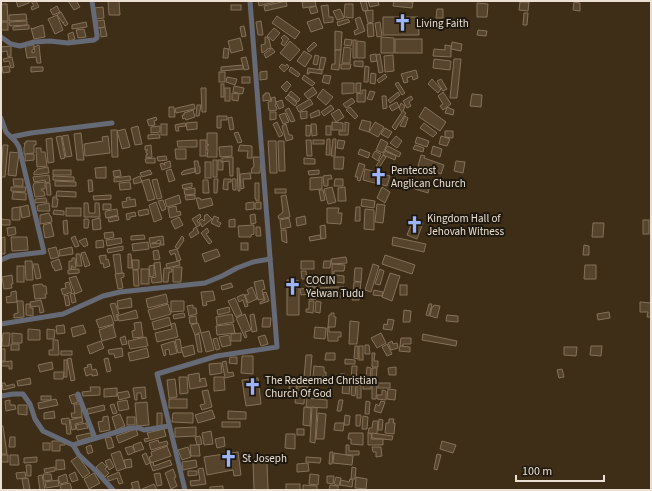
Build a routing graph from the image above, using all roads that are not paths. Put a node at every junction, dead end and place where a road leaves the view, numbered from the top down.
1 (92, 1) edge
2 (250, 1) edge
3 (1, 37) edge
4 (1, 118) edge
5 (112, 124) dead end
6 (11, 137) junction
7 (270, 259) junction
8 (1, 260) edge
9 (1, 324) edge
10 (78, 394) dead end
11 (1, 396) edge
12 (169, 426) junction
13 (95, 438) junction
14 (73, 445) junction
15 (113, 490) edge
16 (185, 490) edge

1 - 3 street
2 - 7 street
4 - 6 street
5 - 6 street
6 - 8 street
7 - 9 street
7 - 12 street
10 - 13 street
11 - 14 street
12 - 13 street
12 - 16 street
13 - 14 street
14 - 15 street

